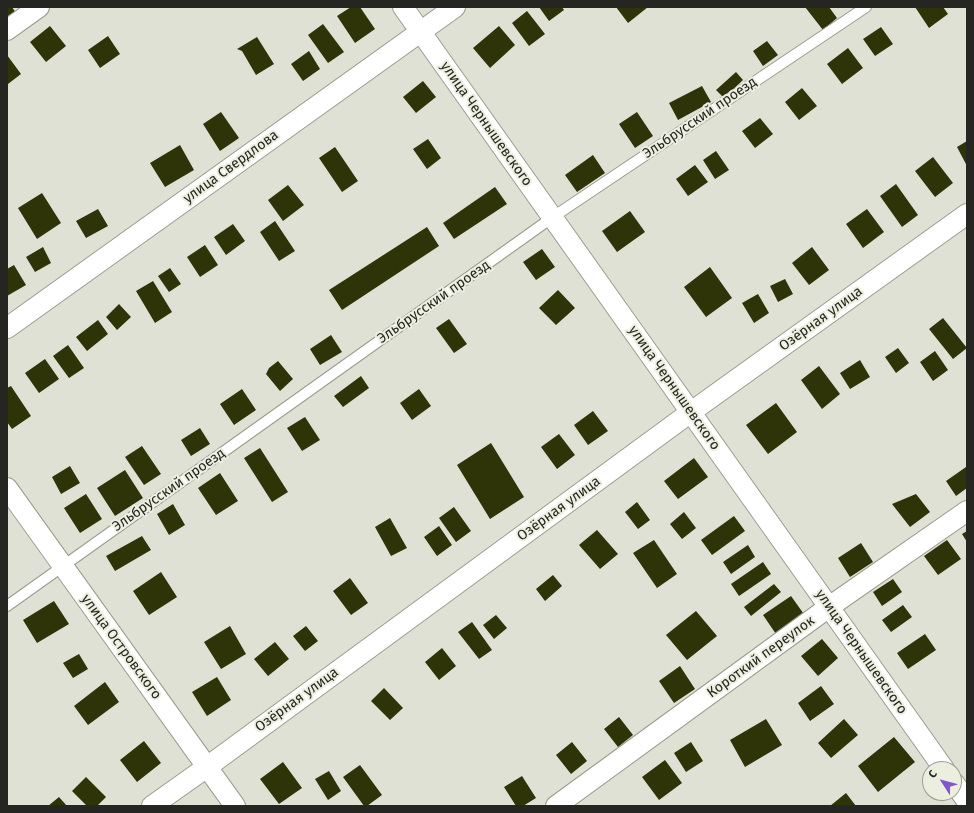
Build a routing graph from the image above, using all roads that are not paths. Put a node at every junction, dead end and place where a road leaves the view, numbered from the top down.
1 (39, 7) edge
2 (403, 7) edge
3 (455, 7) edge
4 (866, 7) edge
5 (7, 30) edge
6 (421, 31) junction
7 (967, 214) edge
8 (553, 217) junction
9 (7, 328) edge
10 (692, 412) junction
11 (7, 488) edge
12 (967, 511) edge
13 (63, 566) junction
14 (7, 606) edge
15 (829, 607) junction
16 (938, 761) edge
17 (207, 767) junction
18 (152, 806) edge
19 (235, 806) edge
20 (556, 806) edge

1 - 5 street
2 - 6 street, улица Чернышевского
3 - 6 street, улица Свердлова
4 - 8 lane, Эльбрусский проезд
6 - 8 street, улица Чернышевского
6 - 9 street, улица Свердлова
7 - 10 street, Озёрная улица
8 - 10 street, улица Чернышевского
8 - 13 lane, Эльбрусский проезд
10 - 15 street, улица Чернышевского
10 - 17 street, Озёрная улица
11 - 13 street, улица Островского
12 - 15 street, Короткий переулок
13 - 14 lane, Эльбрусский проезд
13 - 17 street, улица Островского
15 - 16 street, улица Чернышевского
15 - 20 street, Короткий переулок
17 - 18 street, Озёрная улица
17 - 19 street, улица Островского

